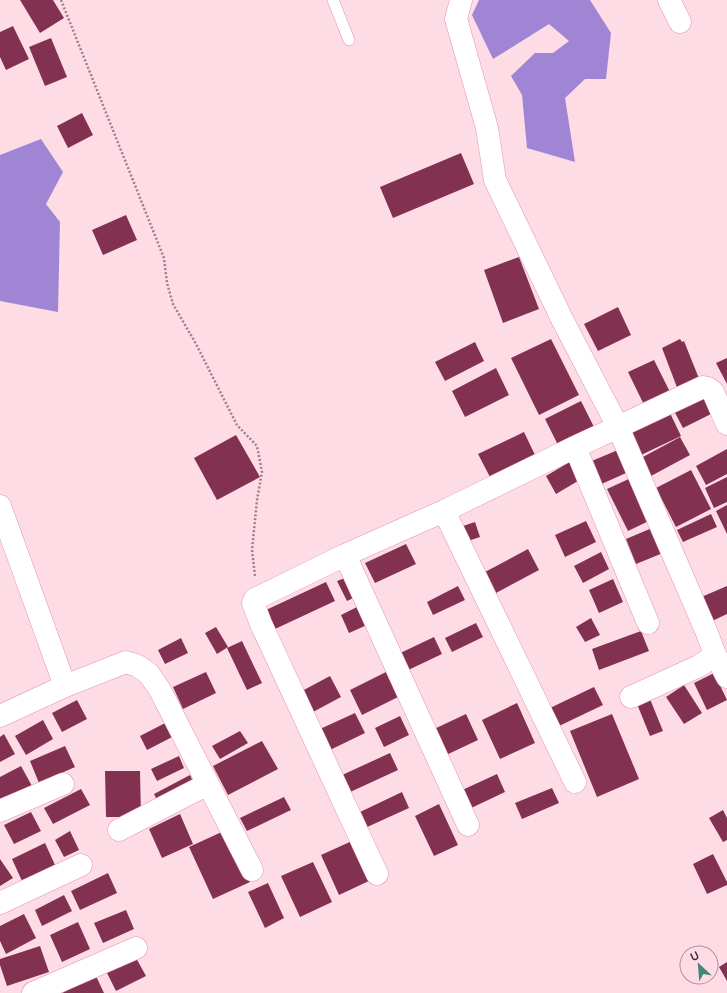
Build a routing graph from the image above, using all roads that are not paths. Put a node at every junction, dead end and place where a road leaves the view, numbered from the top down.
1 (333, 0) edge
2 (461, 0) edge
3 (669, 0) edge
4 (680, 22) dead end
5 (349, 40) dead end
6 (727, 424) edge
7 (618, 427) junction
8 (575, 447) junction
9 (0, 506) edge
10 (444, 511) junction
11 (346, 555) junction
12 (648, 623) dead end
13 (714, 652) junction
14 (727, 677) edge
15 (65, 686) junction
16 (631, 697) dead end
17 (0, 716) edge
18 (575, 782) dead end
19 (62, 784) dead end
20 (208, 784) junction
21 (0, 811) edge
22 (468, 825) dead end
23 (119, 830) dead end
24 (81, 865) dead end
25 (252, 870) dead end
26 (377, 874) dead end
27 (0, 903) edge
28 (136, 948) dead end
29 (33, 993) edge

1 - 5 lane
2 - 7 street
3 - 4 street
6 - 7 street
7 - 8 street
7 - 13 street
8 - 10 street
8 - 12 street
9 - 15 street
10 - 11 street
10 - 18 street
11 - 22 street
11 - 26 street
13 - 14 street
13 - 16 street
15 - 17 street
15 - 20 street
19 - 21 street
20 - 23 street
20 - 25 street
24 - 27 street
28 - 29 street

